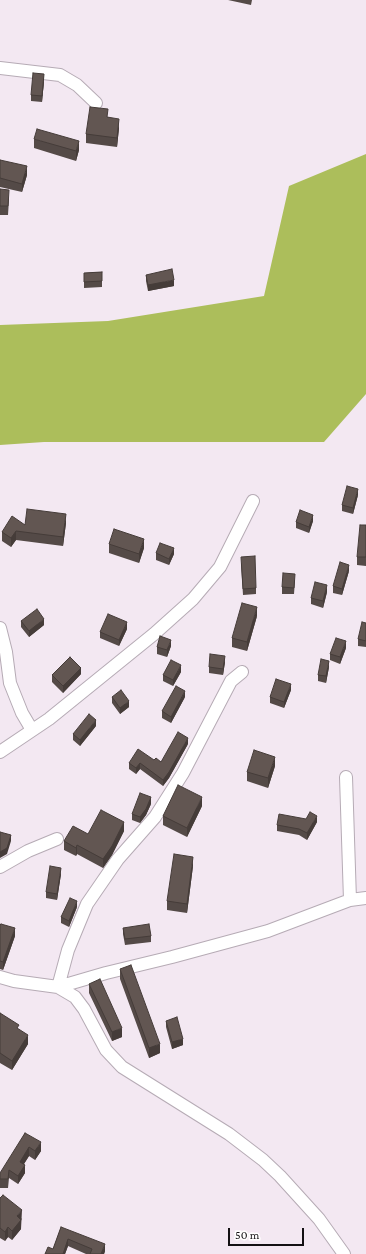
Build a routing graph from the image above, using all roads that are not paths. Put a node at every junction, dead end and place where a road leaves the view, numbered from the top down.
1 (0, 68) edge
2 (96, 103) dead end
3 (253, 501) dead end
4 (0, 628) edge
5 (242, 672) dead end
6 (32, 730) junction
7 (0, 752) edge
8 (346, 777) dead end
9 (57, 839) dead end
10 (0, 867) edge
11 (366, 898) edge
12 (350, 900) junction
13 (0, 977) edge
14 (58, 987) junction
15 (344, 1254) edge

1 - 2 street
3 - 6 street
4 - 6 street
5 - 14 street
6 - 7 street
8 - 12 street
9 - 10 street
11 - 12 street
12 - 14 street
13 - 14 street
14 - 15 street

